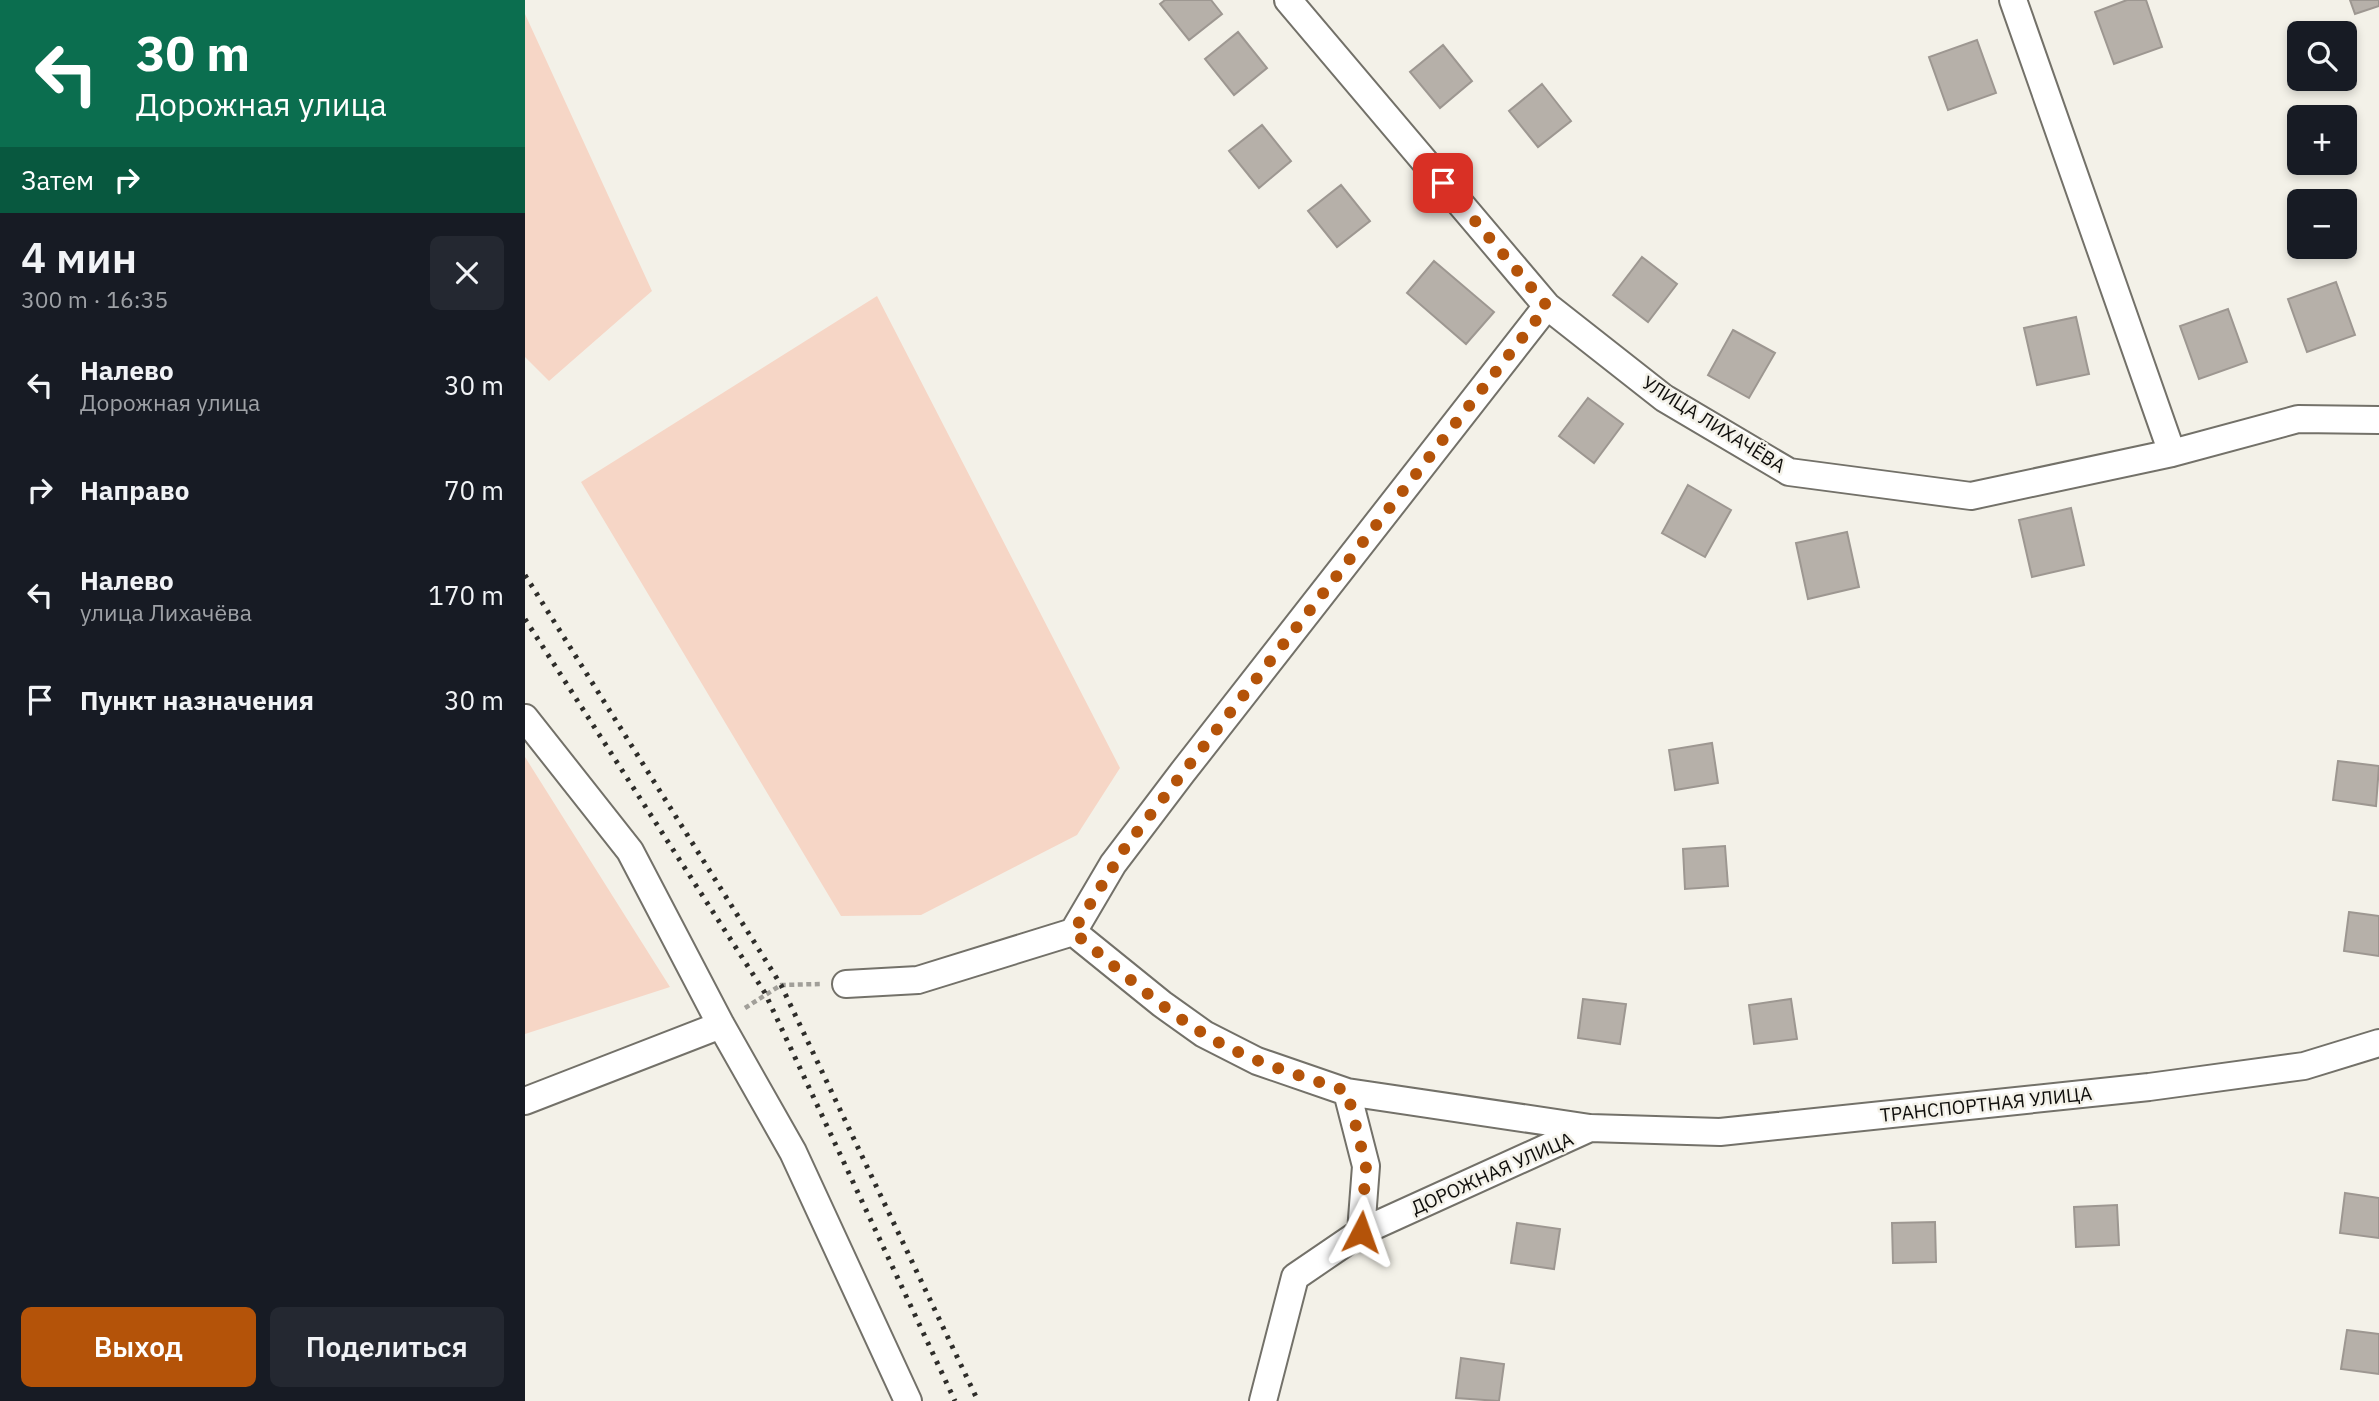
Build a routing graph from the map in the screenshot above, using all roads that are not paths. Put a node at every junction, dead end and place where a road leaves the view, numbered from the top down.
1 (1288, 0) edge
2 (2013, 0) edge
3 (1547, 306) junction
4 (2379, 420) edge
5 (2172, 453) junction
6 (525, 718) edge
7 (1073, 932) junction
8 (846, 984) road end
9 (721, 1025) junction
10 (2379, 1043) edge
11 (1347, 1091) junction
12 (525, 1101) edge
13 (1590, 1128) junction
14 (1361, 1232) junction
15 (908, 1401) edge
16 (1263, 1401) edge

1 - 3 street, УЛИЦА ЛИХАЧЁВА
2 - 5 street
3 - 5 street, УЛИЦА ЛИХАЧЁВА
3 - 7 street
4 - 5 street, УЛИЦА ЛИХАЧЁВА
6 - 9 street
7 - 8 street
7 - 11 street, ДОРОЖНАЯ УЛИЦА
9 - 12 street
9 - 15 street
10 - 13 street, ТРАНСПОРТНАЯ УЛИЦА
11 - 13 street, ДОРОЖНАЯ УЛИЦА
11 - 14 street
13 - 14 street, ДОРОЖНАЯ УЛИЦА
14 - 16 street, ДОРОЖНАЯ УЛИЦА

